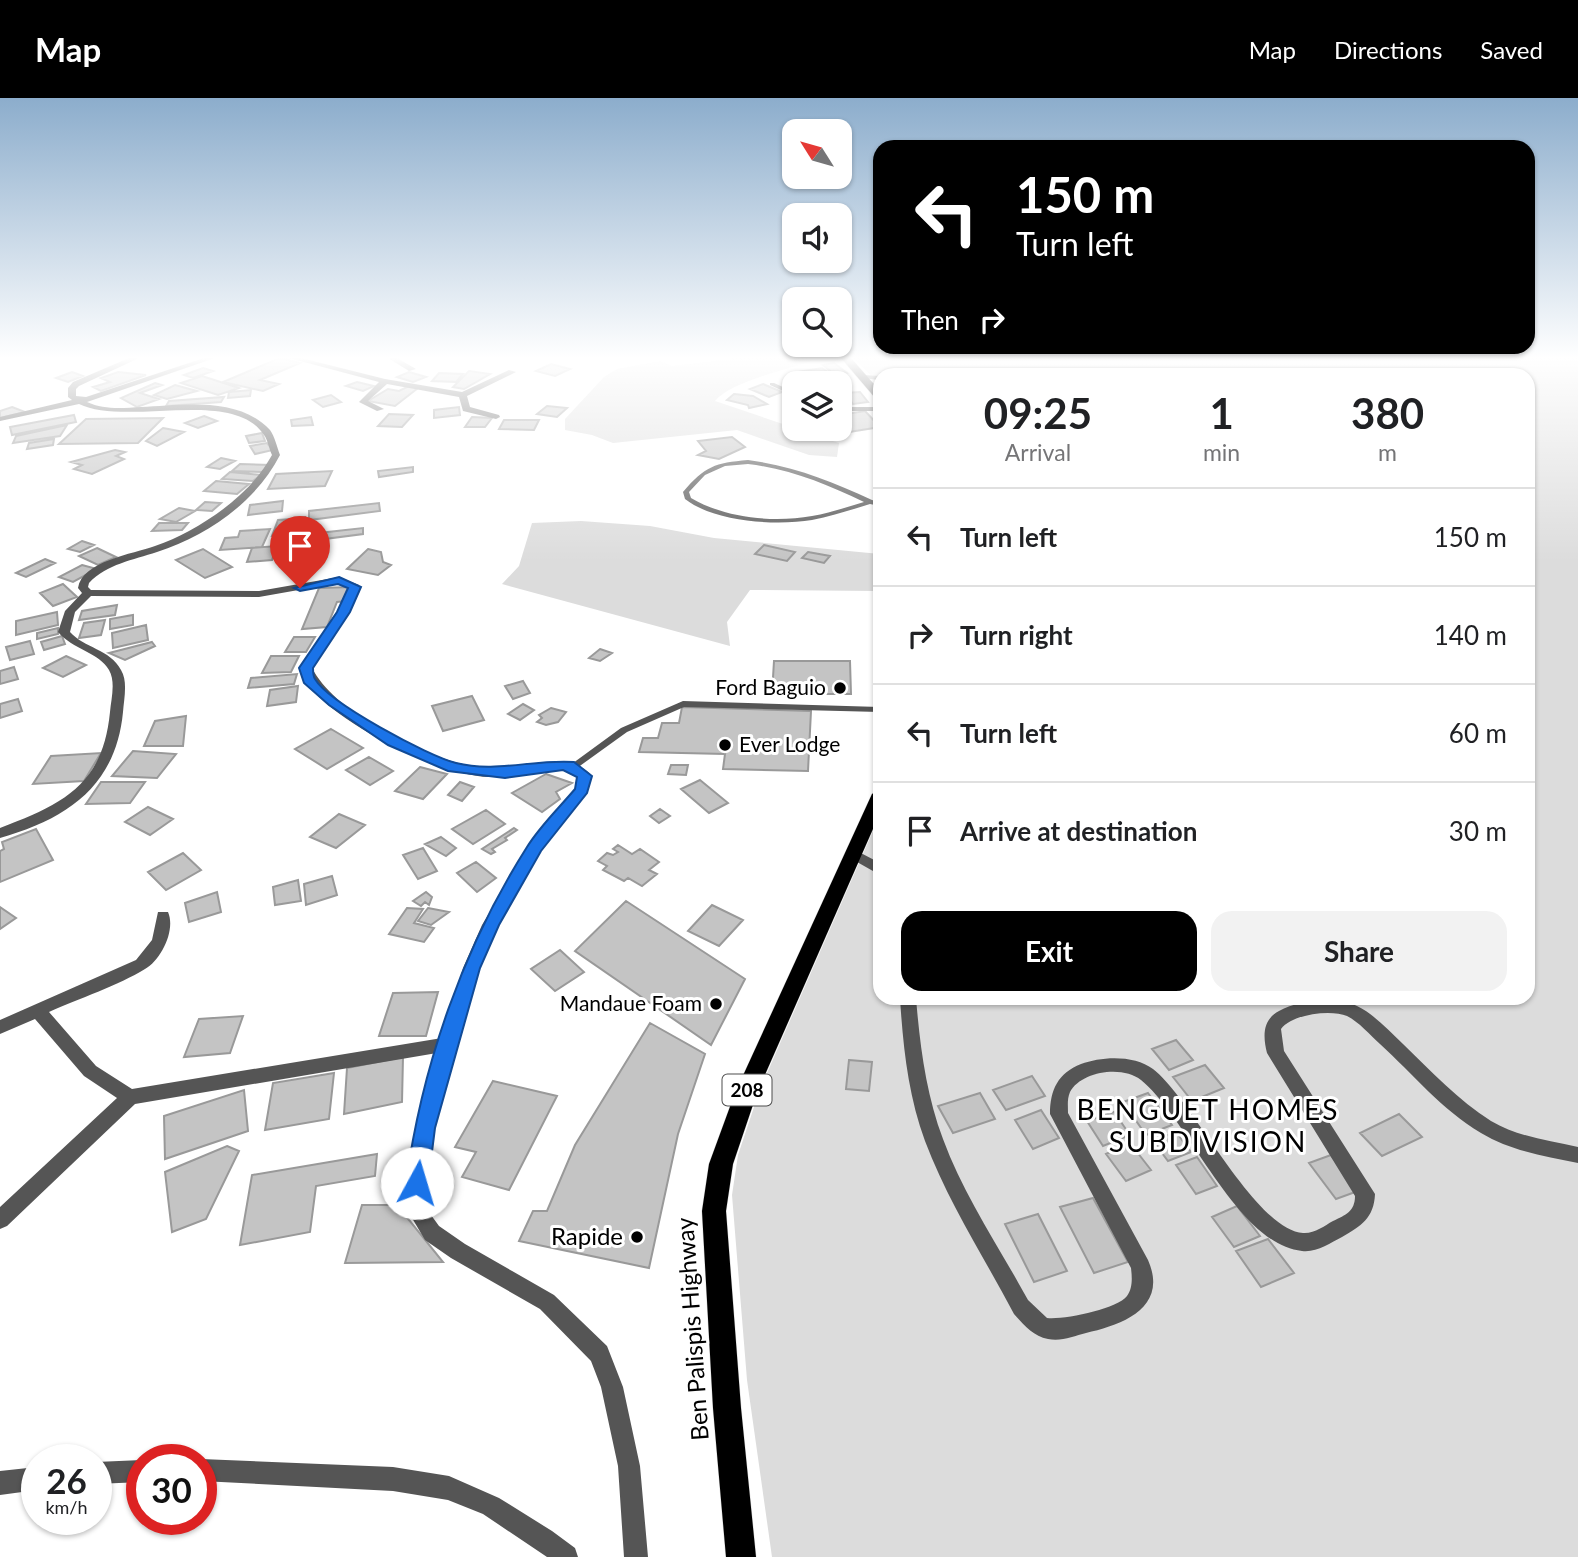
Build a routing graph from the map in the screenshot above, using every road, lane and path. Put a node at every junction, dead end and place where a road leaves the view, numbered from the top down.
1 (265, 426) edge
2 (870, 502) junction
3 (873, 503) edge
4 (88, 593) junction
5 (873, 710) edge
6 (574, 766) junction
7 (873, 811) edge
8 (0, 833) edge
9 (855, 855) junction
10 (873, 866) edge
11 (163, 916) dead end
12 (908, 1005) edge
13 (1331, 1005) edge
14 (1331, 1005) edge
15 (38, 1012) junction
16 (0, 1027) edge
17 (450, 1044) junction
18 (130, 1097) junction
19 (1578, 1155) edge
20 (0, 1220) edge
21 (217, 1471) edge
22 (21, 1480) edge
23 (0, 1483) edge
24 (566, 1557) edge
25 (636, 1557) edge
26 (741, 1557) edge

1 - 4 street
2 - 2 lane
2 - 3 lane
4 - 6 street
4 - 8 street
5 - 6 lane
6 - 17 street
7 - 9 main road, Ben Palispis Highway / 208
9 - 10 street
9 - 26 main road, Ben Palispis Highway / 208
11 - 15 street
12 - 13 street
14 - 19 street
15 - 16 street
15 - 18 street
17 - 18 street
17 - 25 street
18 - 20 street
21 - 24 street
22 - 23 street

